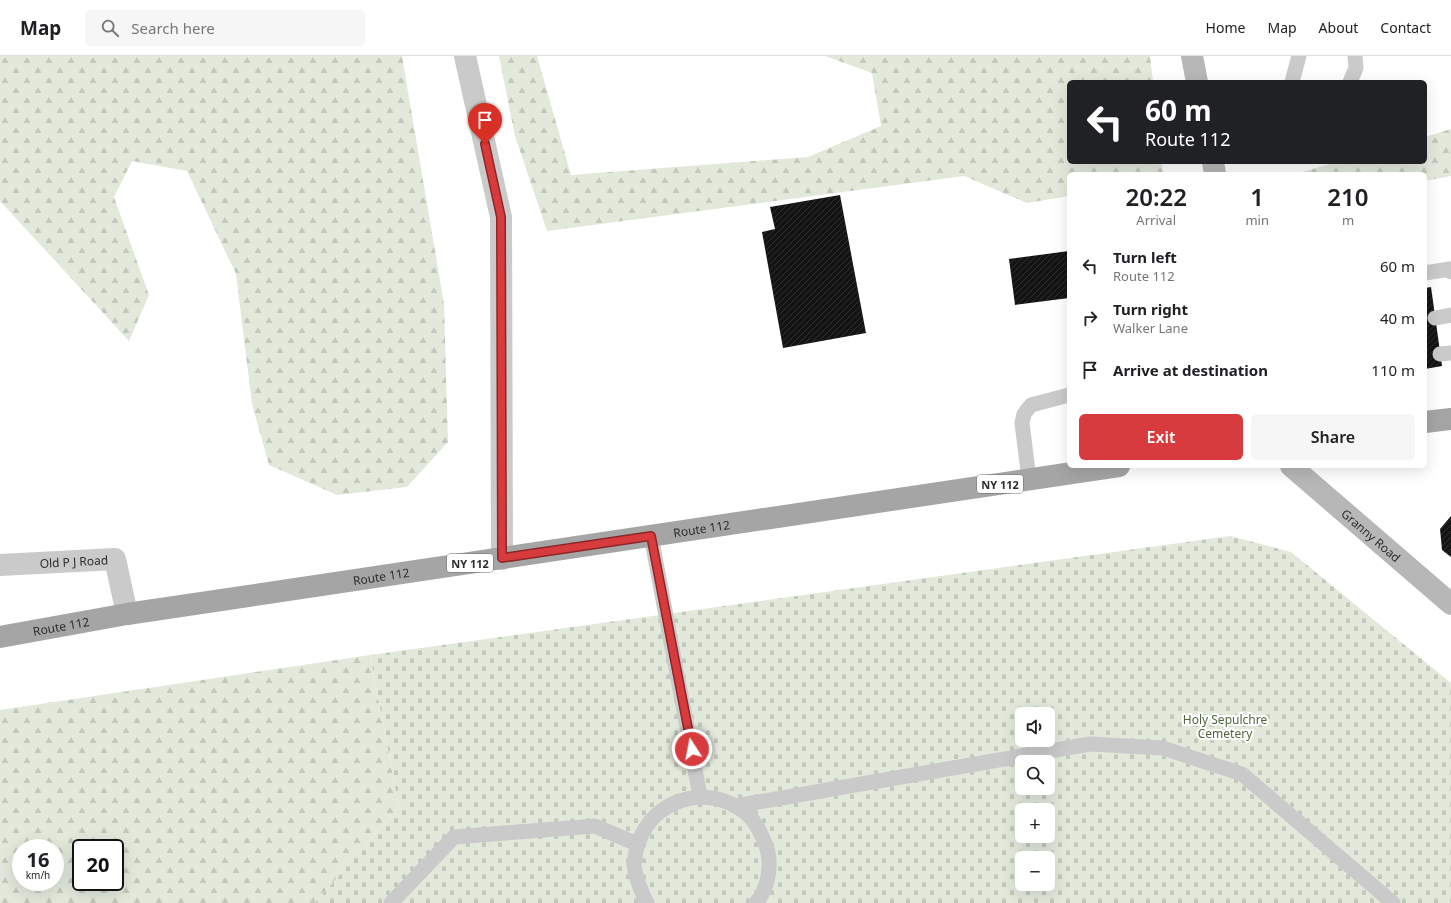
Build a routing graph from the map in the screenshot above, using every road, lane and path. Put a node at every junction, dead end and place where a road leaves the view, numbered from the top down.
1 (465, 56) edge
2 (1192, 56) edge
3 (1299, 56) edge
4 (1355, 56) edge
5 (1197, 80) edge
6 (1293, 80) edge
7 (1351, 80) edge
8 (1451, 272) edge
9 (1427, 273) edge
10 (1451, 315) edge
11 (1435, 318) dead end
12 (1067, 396) edge
13 (1451, 419) edge
14 (1427, 422) edge
15 (1106, 468) edge
16 (1294, 468) edge
17 (1029, 479) junction
18 (651, 536) junction
19 (502, 558) junction
20 (0, 565) edge
21 (1451, 604) edge
22 (127, 614) junction
23 (0, 637) edge
24 (700, 796) junction
25 (735, 806) junction
26 (638, 844) junction
27 (391, 903) edge
28 (647, 903) edge
29 (756, 903) edge
30 (1393, 903) edge

1 - 19 street
2 - 5 street
3 - 6 lane
4 - 7 lane
8 - 9 lane
10 - 11 lane
12 - 17 lane
13 - 14 main road
15 - 17 main road, Route 112 / NY 112
16 - 21 street, Granny Road
17 - 18 main road, Route 112 / NY 112
18 - 19 main road, Route 112 / NY 112
18 - 24 lane
19 - 22 main road, Route 112 / NY 112
20 - 22 street, Old P J Road
22 - 23 main road, Route 112 / NY 112
24 - 25 lane
24 - 26 lane
25 - 29 lane
25 - 30 lane
26 - 27 lane
26 - 28 lane

